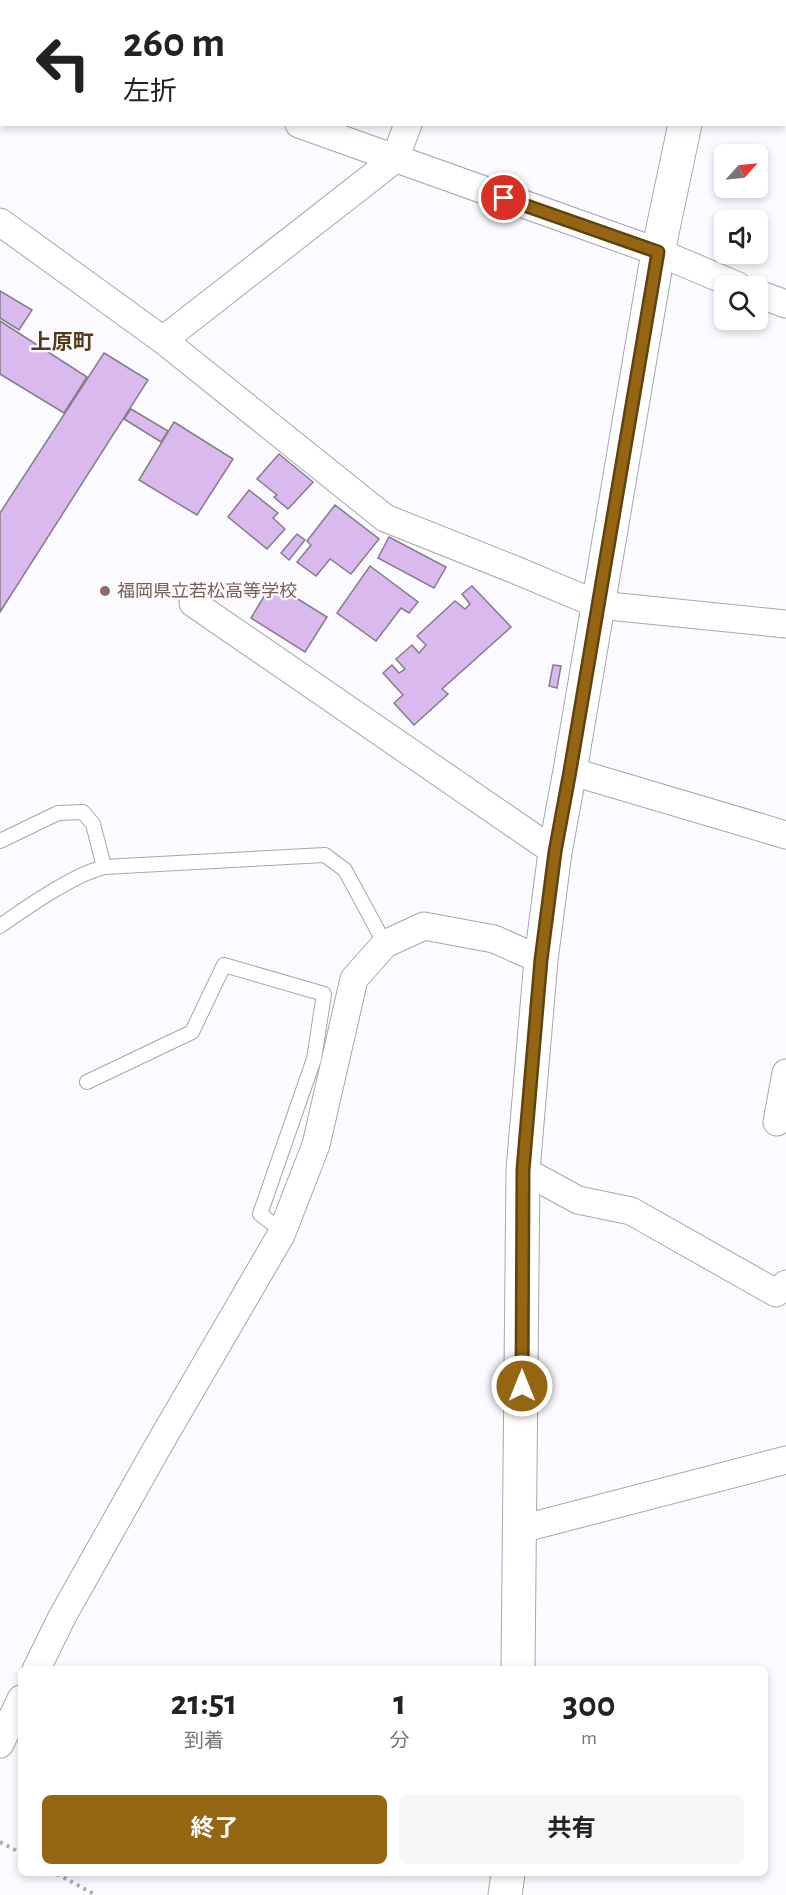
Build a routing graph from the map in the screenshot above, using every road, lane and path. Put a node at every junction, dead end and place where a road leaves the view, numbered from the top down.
1 (304, 126) edge
2 (407, 126) edge
3 (685, 126) edge
4 (395, 159) junction
5 (0, 222) edge
6 (658, 252) junction
7 (714, 276) edge
8 (768, 298) edge
9 (786, 304) edge
10 (163, 340) junction
11 (193, 603) dead end
12 (598, 605) junction
13 (786, 624) edge
14 (570, 771) junction
15 (786, 835) edge
16 (0, 841) edge
17 (555, 852) junction
18 (104, 867) junction
19 (0, 926) edge
20 (385, 944) junction
21 (541, 960) junction
22 (786, 1073) edge
23 (87, 1082) dead end
24 (777, 1122) dead end
25 (523, 1170) junction
26 (282, 1232) junction
27 (786, 1284) edge
28 (786, 1460) edge
29 (521, 1529) junction
30 (38, 1666) edge
31 (518, 1666) edge
32 (18, 1705) edge
33 (0, 1744) edge
34 (0, 1842) edge
35 (18, 1851) edge
36 (61, 1876) edge
37 (508, 1876) edge
38 (96, 1895) edge
39 (505, 1895) edge

1 - 4 street
2 - 4 street
3 - 6 street
4 - 6 street
4 - 10 street
5 - 10 street
6 - 7 street
6 - 12 street
8 - 9 street
10 - 12 street
11 - 17 street
12 - 13 street
12 - 14 street
14 - 15 street
14 - 17 street
16 - 18 lane
17 - 21 street
18 - 19 lane
18 - 20 lane
20 - 21 street
20 - 26 street
21 - 25 street
22 - 24 street
23 - 26 lane
25 - 27 street
25 - 29 street
26 - 30 street
28 - 29 street
29 - 31 street
32 - 33 street
34 - 35 path
36 - 38 path
37 - 39 street

